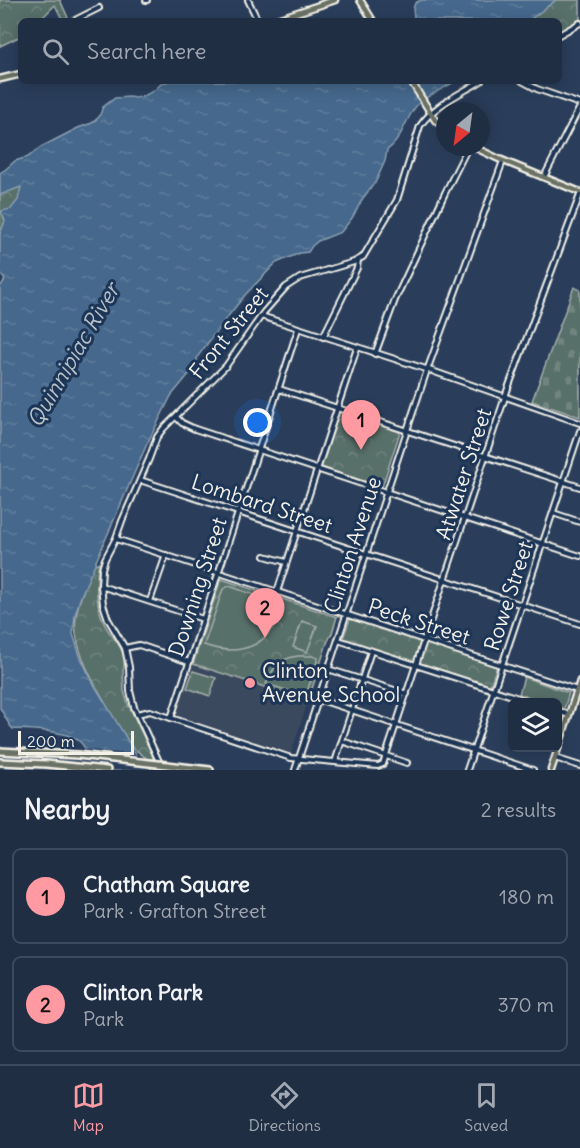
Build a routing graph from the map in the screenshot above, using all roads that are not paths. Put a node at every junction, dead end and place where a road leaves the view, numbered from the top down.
1 (248, 0) edge
2 (335, 0) edge
3 (360, 0) edge
4 (99, 8) dead end
5 (79, 18) edge
6 (257, 18) edge
7 (284, 18) edge
8 (371, 18) edge
9 (578, 26) edge
10 (562, 34) edge
11 (18, 75) edge
12 (0, 79) edge
13 (413, 84) edge
14 (476, 84) edge
15 (528, 84) edge
16 (580, 105) edge
17 (431, 113) junction
18 (436, 120) edge
19 (490, 155) edge
20 (464, 156) edge
21 (503, 161) junction
22 (544, 177) junction
23 (580, 193) edge
24 (358, 260) junction
25 (261, 316) junction
26 (298, 329) junction
27 (323, 337) junction
28 (357, 348) junction
29 (375, 354) junction
30 (427, 370) junction
31 (279, 389) junction
32 (506, 397) junction
33 (337, 408) junction
34 (176, 417) junction
35 (580, 423) edge
36 (406, 430) junction
37 (580, 431) edge
38 (258, 450) junction
39 (486, 456) junction
40 (317, 470) junction
41 (140, 480) junction
42 (563, 482) junction
43 (580, 488) edge
44 (386, 492) junction
45 (238, 512) junction
46 (552, 513) junction
47 (465, 518) junction
48 (580, 522) edge
49 (297, 532) junction
50 (116, 538) junction
51 (542, 544) junction
52 (366, 554) junction
53 (166, 555) junction
54 (265, 555) dead end
55 (580, 556) edge
56 (286, 562) junction
57 (219, 573) junction
58 (445, 580) junction
59 (101, 586) junction
60 (277, 592) junction
61 (150, 602) junction
62 (522, 605) junction
63 (346, 614) junction
64 (203, 619) junction
65 (580, 624) edge
66 (338, 640) junction
67 (425, 640) junction
68 (125, 648) junction
69 (371, 651) junction
70 (189, 662) junction
71 (417, 665) junction
72 (502, 665) junction
73 (328, 669) junction
74 (362, 680) junction
75 (580, 681) edge
76 (494, 690) junction
77 (577, 690) junction
78 (407, 694) junction
79 (519, 698) edge
80 (577, 698) edge
81 (318, 699) junction
82 (352, 710) junction
83 (562, 712) edge
84 (137, 714) junction
85 (569, 715) junction
86 (171, 718) junction
87 (397, 725) junction
88 (342, 741) junction
89 (0, 750) edge
90 (473, 750) junction
91 (387, 756) junction
92 (298, 758) junction
93 (555, 758) junction
94 (0, 762) edge
95 (335, 762) junction
96 (407, 763) dead end
97 (580, 766) edge
98 (165, 768) edge
99 (107, 770) edge
100 (210, 770) edge
101 (295, 770) edge
102 (467, 770) edge
103 (533, 770) edge
104 (550, 770) edge

1 - 6 street
2 - 7 main road
3 - 8 main road
4 - 5 street
9 - 10 street
11 - 12 main road
13 - 17 main road
14 - 17 street
15 - 16 street
16 - 22 street
17 - 18 main road
17 - 24 street
19 - 21 main road
20 - 29 street
21 - 22 main road
21 - 30 street, Clinton Avenue
22 - 23 main road
23 - 32 street, Atwater Street
24 - 25 street, Front Street
24 - 27 street
25 - 26 street
25 - 34 street, Front Street
26 - 27 street
26 - 31 street, Downing Street
27 - 28 street
28 - 29 street
28 - 33 street
29 - 30 street
30 - 32 street
30 - 36 street, Clinton Avenue
31 - 33 street
31 - 38 street, Downing Street
32 - 35 street
32 - 39 street, Atwater Street
33 - 36 street
33 - 40 street
34 - 38 street
34 - 41 street, Front Street
36 - 39 street
36 - 44 street, Clinton Avenue
37 - 42 street, Rowe Street
38 - 40 street
38 - 45 street, Downing Street
39 - 42 street
39 - 47 street, Atwater Street
40 - 44 street
40 - 49 street
41 - 45 street, Lombard Street
41 - 50 street, Front Street
42 - 43 street
42 - 46 street, Rowe Street
44 - 47 street
44 - 52 street, Clinton Avenue
45 - 49 street, Lombard Street
45 - 57 street, Downing Street
46 - 48 street
46 - 51 street, Rowe Street
47 - 51 street
47 - 58 street, Atwater Street
49 - 52 street, Lombard Street
49 - 56 street
50 - 53 street, Peck Street
50 - 59 street, Front Street
51 - 55 street
51 - 62 street, Rowe Street
52 - 58 street, Lombard Street
52 - 63 street, Clinton Avenue
53 - 57 street, Peck Street
53 - 61 street
54 - 56 street
56 - 60 street
57 - 60 street, Peck Street
57 - 64 street, Downing Street
58 - 62 street, Lombard Street
58 - 67 street, Atwater Street
59 - 61 street
59 - 68 street, Front Street
60 - 63 street, Peck Street
61 - 64 street
62 - 65 street, Lombard Street
62 - 72 street, Rowe Street
63 - 66 street, Clinton Avenue
63 - 67 street, Peck Street
64 - 70 street, Downing Street
66 - 69 street
66 - 73 street, Clinton Avenue
67 - 71 street, Atwater Street
67 - 72 street, Peck Street
68 - 70 street
68 - 84 street, Front Street
69 - 71 street
69 - 74 street
70 - 86 street, Downing Street
71 - 76 street
71 - 78 street, Atwater Street
72 - 76 street, Rowe Street
72 - 77 street, Peck Street
73 - 74 street
73 - 81 street, Clinton Avenue
74 - 78 street
74 - 82 street
75 - 77 main road
76 - 79 street
76 - 90 street, Rowe Street
77 - 80 main road
78 - 87 street, Atwater Street
80 - 85 main road
81 - 82 street
81 - 92 street, Clinton Avenue
82 - 87 street
82 - 88 street
83 - 85 street
84 - 86 street
84 - 98 street, Front Street
85 - 93 main road
86 - 92 street
87 - 90 street
87 - 91 street, Atwater Street
88 - 91 street
88 - 95 street
89 - 98 highway, bridge
90 - 102 street, Rowe Street
90 - 103 street
91 - 95 street, Atwater Street
91 - 96 street
92 - 95 street
92 - 101 street, Clinton Avenue
93 - 97 street
93 - 104 main road
94 - 99 highway
98 - 100 highway

